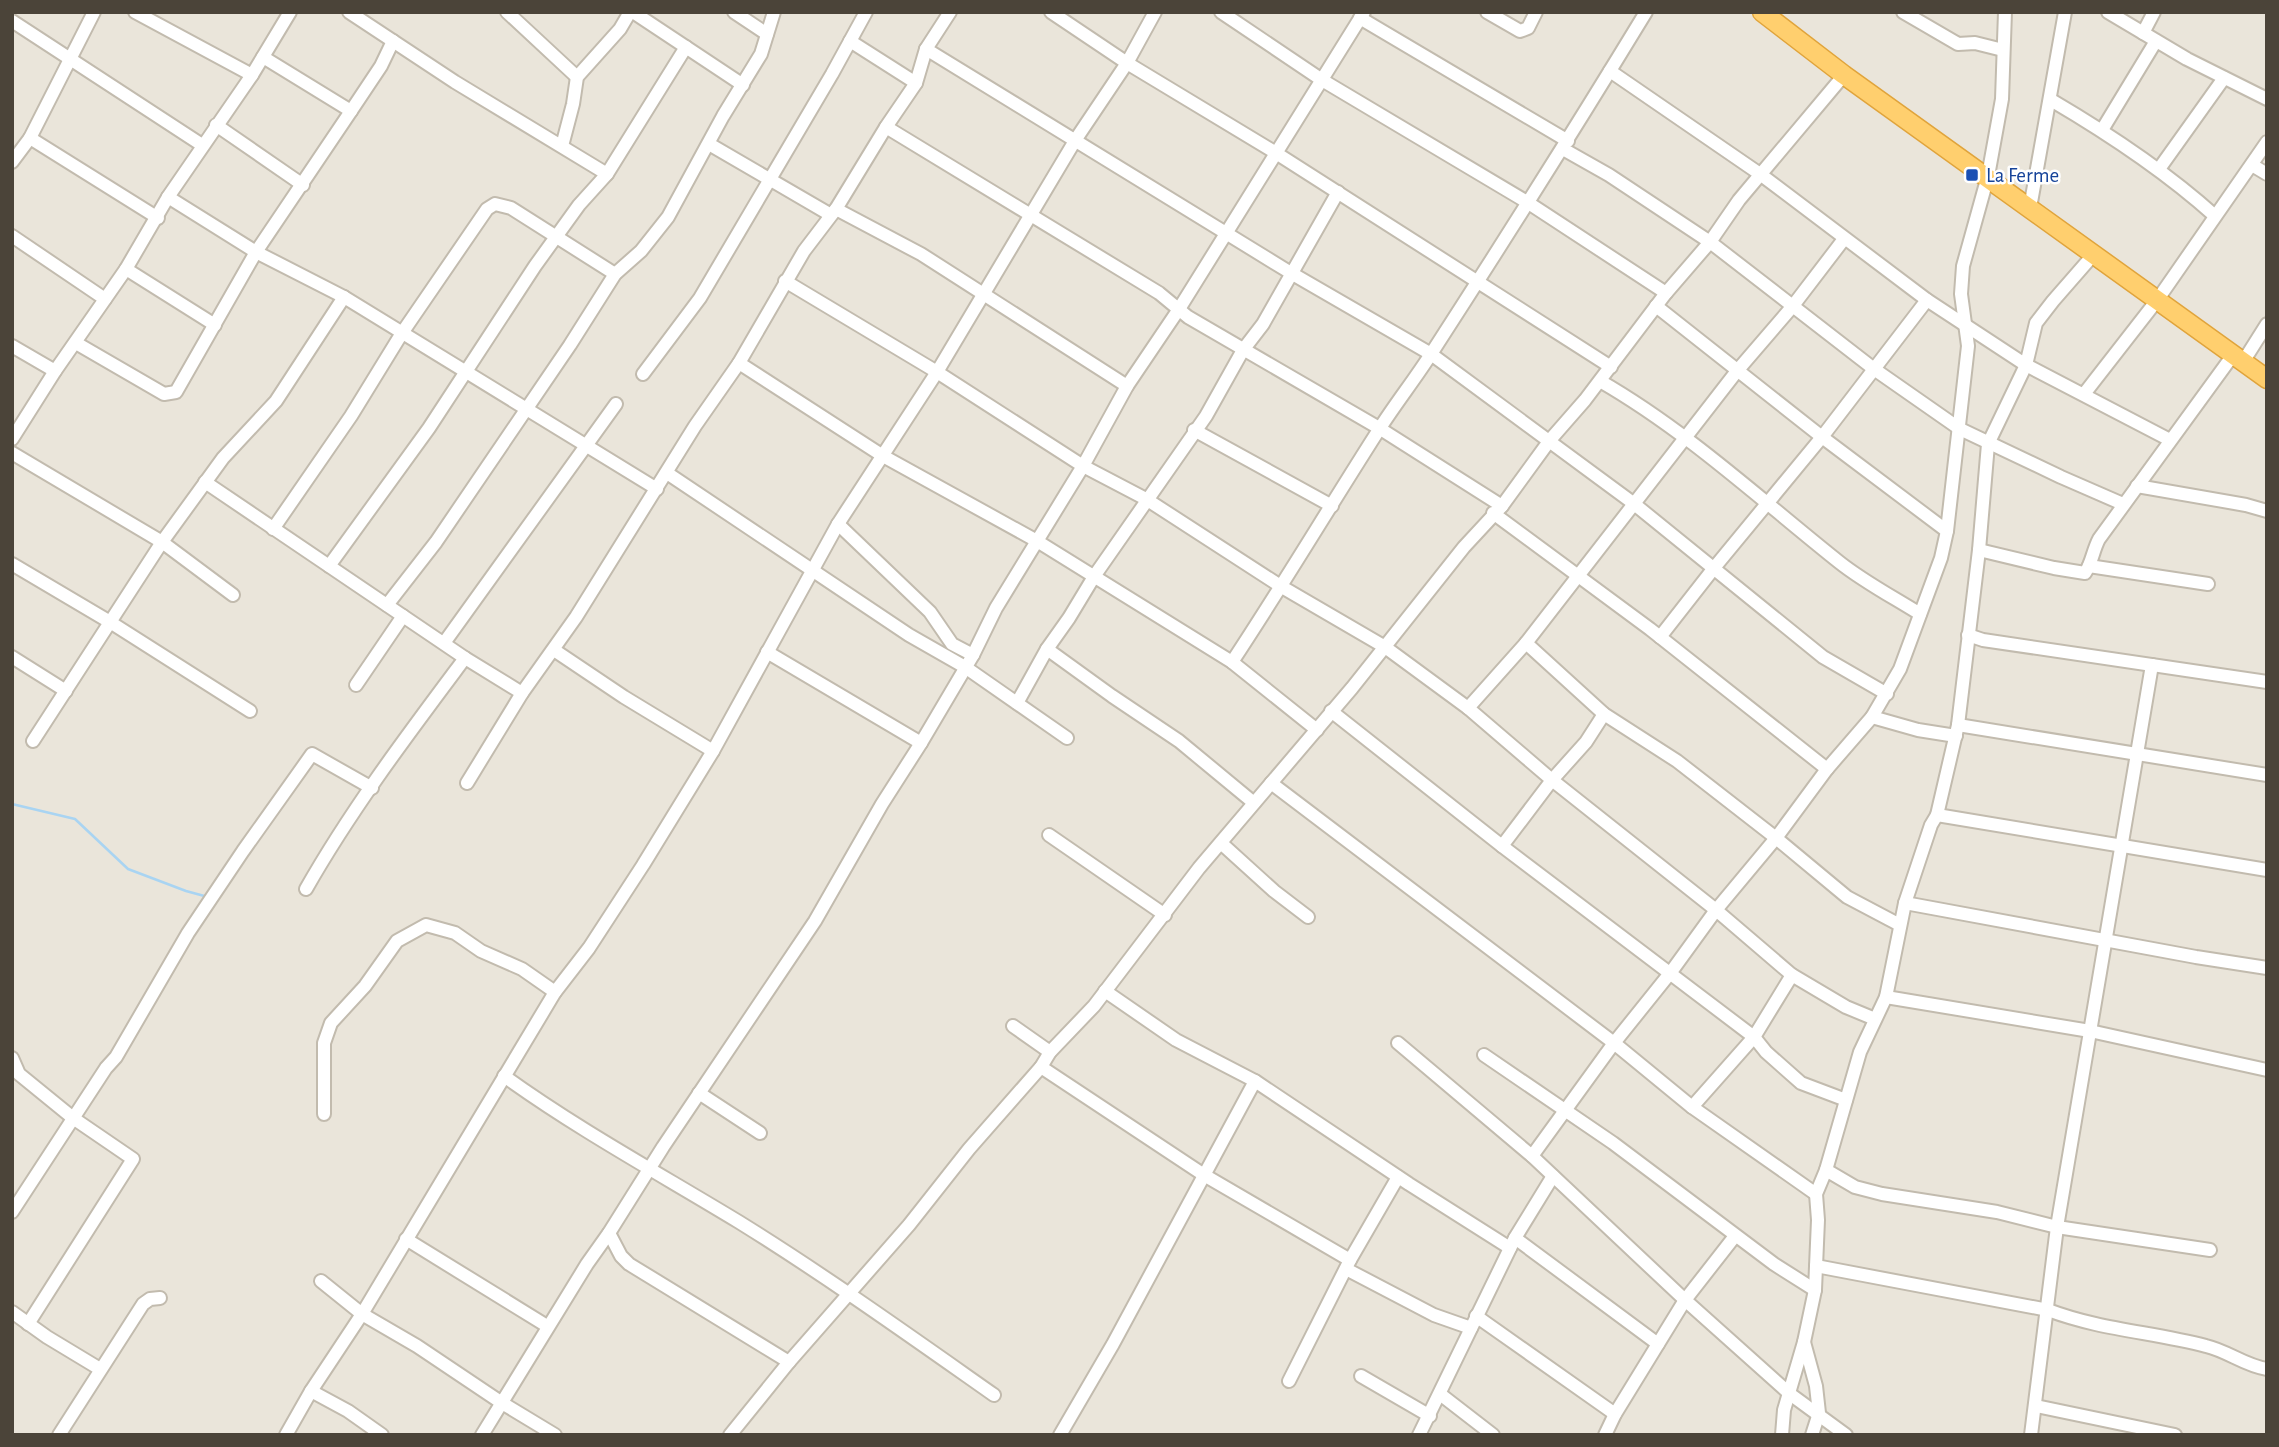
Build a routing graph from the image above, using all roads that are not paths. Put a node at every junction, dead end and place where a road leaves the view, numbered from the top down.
1 (94, 12) edge
2 (135, 12) edge
3 (290, 12) edge
4 (349, 12) edge
5 (506, 12) edge
6 (632, 12) edge
7 (734, 12) edge
8 (774, 12) edge
9 (866, 12) edge
10 (950, 12) edge
11 (1051, 12) edge
12 (1155, 12) edge
13 (1221, 12) edge
14 (1488, 12) edge
15 (1536, 12) edge
16 (1646, 12) edge
17 (1762, 12) edge
18 (1903, 12) edge
19 (2005, 12) edge
20 (2065, 12) edge
21 (2108, 12) edge
22 (2154, 12) edge
23 (1362, 15) edge
24 (12, 21) edge
25 (2143, 33) junction
26 (767, 34) junction
27 (393, 41) junction
28 (850, 41) junction
29 (2156, 41) junction
30 (686, 47) junction
31 (926, 49) junction
32 (2003, 50) junction
33 (263, 57) junction
34 (68, 59) junction
35 (1127, 63) junction
36 (1610, 71) junction
37 (253, 75) junction
38 (1844, 75) junction
39 (577, 76) junction
40 (2224, 78) junction
41 (1322, 80) junction
42 (916, 83) junction
43 (743, 85) junction
44 (2267, 99) edge
45 (2051, 100) junction
46 (351, 111) junction
47 (216, 125) junction
48 (886, 127) junction
49 (2102, 130) junction
50 (30, 138) junction
51 (1076, 139) junction
52 (2267, 142) edge
53 (709, 144) junction
54 (202, 145) junction
55 (1565, 145) junction
56 (562, 146) junction
57 (1276, 153) junction
58 (12, 162) edge
59 (2252, 164) junction
60 (2159, 169) junction
61 (607, 174) junction
62 (1760, 174) junction
63 (2267, 174) edge
64 (1988, 176) junction
65 (769, 180) junction
66 (303, 185) junction
67 (1338, 192) junction
68 (168, 197) junction
69 (1527, 202) junction
70 (2030, 208) junction
71 (834, 212) junction
72 (1030, 215) junction
73 (2215, 216) junction
74 (158, 218) junction
75 (1226, 231) junction
76 (12, 236) edge
77 (557, 236) junction
78 (1844, 239) junction
79 (1710, 242) junction
80 (256, 252) junction
81 (2094, 254) junction
82 (126, 269) junction
83 (1291, 273) junction
84 (615, 274) junction
85 (1477, 280) junction
86 (785, 281) junction
87 (984, 293) junction
88 (1666, 293) junction
89 (344, 297) junction
90 (105, 299) junction
91 (2158, 299) junction
92 (1927, 300) junction
93 (1656, 306) junction
94 (1792, 307) junction
95 (1179, 309) junction
96 (1964, 324) junction
97 (2267, 324) edge
98 (215, 325) junction
99 (401, 334) junction
100 (76, 343) junction
101 (12, 346) edge
102 (1243, 350) junction
103 (1431, 355) junction
104 (2238, 358) junction
105 (738, 363) junction
106 (2026, 365) junction
107 (1611, 367) junction
108 (1874, 369) junction
109 (55, 371) junction
110 (1737, 371) junction
111 (464, 372) junction
112 (937, 372) junction
113 (643, 374) dead end
114 (2267, 379) edge
115 (1600, 381) junction
116 (1127, 386) junction
117 (2084, 394) junction
118 (616, 404) dead end
119 (526, 409) junction
120 (1380, 428) junction
121 (1960, 429) junction
122 (1194, 430) junction
123 (1822, 438) junction
124 (12, 439) edge
125 (1685, 439) junction
126 (1550, 440) junction
127 (2170, 440) junction
128 (1988, 444) junction
129 (584, 446) junction
130 (12, 453) edge
131 (883, 456) junction
132 (1083, 466) junction
133 (667, 473) junction
134 (205, 482) junction
135 (2137, 486) junction
136 (657, 489) junction
137 (1146, 499) junction
138 (1633, 503) junction
139 (1768, 503) junction
140 (2123, 504) junction
141 (1332, 506) junction
142 (1497, 510) junction
143 (2267, 511) edge
144 (838, 524) junction
145 (273, 529) junction
146 (1947, 531) junction
147 (1037, 541) junction
148 (162, 542) junction
149 (1979, 550) junction
150 (12, 564) edge
151 (329, 566) junction
152 (2089, 566) junction
153 (1714, 568) junction
154 (812, 571) junction
155 (1095, 575) junction
156 (1577, 576) junction
157 (2208, 584) dead end
158 (1282, 587) junction
159 (233, 595) dead end
160 (387, 605) junction
161 (1920, 614) junction
162 (403, 616) junction
163 (110, 622) junction
164 (1968, 635) junction
165 (1660, 637) junction
166 (444, 643) junction
167 (1526, 643) junction
168 (1385, 647) junction
169 (1047, 649) junction
170 (554, 650) junction
171 (767, 652) junction
172 (973, 655) junction
173 (12, 657) edge
174 (465, 659) junction
175 (1232, 662) junction
176 (2152, 665) junction
177 (965, 667) junction
178 (2267, 682) edge
179 (356, 685) dead end
180 (66, 691) junction
181 (522, 693) junction
182 (1886, 694) junction
183 (1017, 702) junction
184 (1468, 708) junction
185 (250, 711) dead end
186 (1331, 711) junction
187 (1604, 713) junction
188 (1872, 717) junction
189 (1317, 730) junction
190 (1957, 731) junction
191 (1067, 738) dead end
192 (33, 741) dead end
193 (921, 743) junction
194 (713, 751) junction
195 (2139, 753) junction
196 (1826, 769) junction
197 (2267, 775) edge
198 (1552, 780) junction
199 (467, 783) dead end
200 (1271, 783) junction
201 (372, 788) junction
202 (1254, 803) junction
203 (1937, 815) junction
204 (1049, 835) dead end
205 (1776, 838) junction
206 (1221, 843) junction
207 (1502, 846) junction
208 (2121, 846) junction
209 (2267, 870) edge
210 (306, 888) dead end
211 (1905, 902) junction
212 (1717, 910) junction
213 (1165, 915) junction
214 (1308, 917) dead end
215 (1900, 925) junction
216 (2105, 939) junction
217 (2267, 968) edge
218 (1671, 972) junction
219 (1792, 975) junction
220 (1105, 991) junction
221 (555, 992) junction
222 (1886, 997) junction
223 (1875, 1019) junction
224 (1013, 1026) dead end
225 (2090, 1031) junction
226 (1754, 1037) junction
227 (1398, 1043) dead end
228 (1614, 1043) junction
229 (1050, 1052) junction
230 (1484, 1055) dead end
231 (12, 1058) edge
232 (1041, 1068) junction
233 (2267, 1070) edge
234 (504, 1076) junction
235 (1255, 1081) junction
236 (699, 1093) junction
237 (1846, 1100) junction
238 (1692, 1107) junction
239 (1567, 1110) junction
240 (324, 1114) dead end
241 (73, 1118) junction
242 (760, 1133) dead end
243 (1532, 1156) junction
244 (649, 1169) junction
245 (1826, 1170) junction
246 (1204, 1175) junction
247 (1398, 1177) junction
248 (1553, 1177) junction
249 (1816, 1194) junction
250 (12, 1212) edge
251 (2057, 1227) junction
252 (609, 1233) junction
253 (1735, 1236) junction
254 (406, 1238) junction
255 (1512, 1243) junction
256 (2210, 1250) dead end
257 (1348, 1264) junction
258 (1816, 1266) junction
259 (321, 1281) dead end
260 (1815, 1290) junction
261 (850, 1293) junction
262 (160, 1298) dead end
263 (1685, 1300) junction
264 (2048, 1310) junction
265 (12, 1312) edge
266 (362, 1314) junction
267 (1473, 1322) junction
268 (28, 1324) junction
269 (547, 1326) junction
270 (1804, 1342) junction
271 (1658, 1344) junction
272 (789, 1363) junction
273 (2267, 1368) edge
274 (100, 1369) junction
275 (1361, 1376) dead end
276 (1289, 1381) dead end
277 (311, 1391) junction
278 (1440, 1394) junction
279 (1790, 1394) junction
280 (994, 1395) dead end
281 (502, 1403) junction
282 (2036, 1406) junction
283 (1819, 1413) junction
284 (1615, 1414) junction
285 (1430, 1416) junction
286 (1843, 1434) edge
287 (59, 1435) edge
288 (286, 1435) edge
289 (382, 1435) edge
290 (482, 1435) edge
291 (555, 1435) edge
292 (730, 1435) edge
293 (1060, 1435) edge
294 (1419, 1435) edge
295 (1493, 1435) edge
296 (1605, 1435) edge
297 (1782, 1435) edge
298 (1812, 1435) edge
299 (2031, 1435) edge
300 (2175, 1435) edge

1 - 34 street
2 - 37 street
3 - 33 street
4 - 27 street
5 - 39 street
6 - 30 street
6 - 39 street
7 - 26 street
8 - 26 street
9 - 28 street
10 - 31 street
11 - 35 street
12 - 35 street
13 - 41 street
14 - 15 street
16 - 36 street
17 - 38 highway
18 - 32 street
19 - 32 street
20 - 45 street
21 - 25 street
22 - 25 street
23 - 41 street
23 - 55 street
24 - 34 street
25 - 29 street
26 - 43 street
27 - 46 street
27 - 56 street
28 - 42 street
28 - 65 street
29 - 40 street
29 - 49 street
30 - 43 street
30 - 61 street
31 - 42 street
31 - 51 street
32 - 64 street
33 - 37 street
33 - 46 street
34 - 50 street
34 - 54 street
35 - 51 street
35 - 57 street
36 - 55 street
36 - 62 street
37 - 47 street
38 - 62 street
38 - 64 highway
39 - 56 street
40 - 44 street
40 - 60 street
41 - 57 street
41 - 69 street
42 - 48 street
43 - 53 street
45 - 49 street
45 - 70 street
46 - 66 street
47 - 54 street
47 - 66 street
48 - 71 street
48 - 72 street
49 - 60 street
50 - 58 street
50 - 74 street
51 - 72 street
51 - 75 street
52 - 59 street
53 - 65 street
53 - 84 street
54 - 68 street
55 - 69 street
55 - 79 street
56 - 61 street
57 - 67 street
57 - 75 street
59 - 63 street
59 - 73 street
60 - 73 street
61 - 77 street
62 - 78 street
62 - 79 street
64 - 70 highway
64 - 96 street
65 - 71 street
65 - 113 street
66 - 80 street
67 - 83 street
67 - 85 street
68 - 74 street
68 - 80 street
69 - 85 street
69 - 88 street
70 - 81 highway
71 - 86 street
71 - 87 street
72 - 87 street
72 - 95 street
73 - 91 street
74 - 82 street
75 - 83 street
75 - 95 street
76 - 90 street
77 - 84 street
77 - 99 street
77 - 111 street
78 - 92 street
78 - 94 street
79 - 88 street
79 - 94 street
80 - 89 street
80 - 98 street
81 - 91 highway
81 - 106 street
82 - 90 street
82 - 98 street
83 - 102 street
83 - 103 street
84 - 119 street
85 - 103 street
85 - 107 street
86 - 105 street
86 - 112 street
87 - 112 street
87 - 116 street
88 - 93 street
89 - 99 street
89 - 134 street
90 - 100 street
91 - 104 highway
91 - 117 street
92 - 96 street
92 - 108 street
93 - 107 street
93 - 110 street
94 - 108 street
94 - 110 street
95 - 102 street
95 - 116 street
96 - 106 street
96 - 121 street
97 - 104 street
98 - 100 street
99 - 111 street
99 - 145 street
100 - 109 street
101 - 109 street
102 - 120 street
102 - 122 street
103 - 120 street
103 - 126 street
104 - 114 highway
104 - 127 street
105 - 131 street
105 - 133 street
106 - 117 street
106 - 128 street
107 - 115 street
108 - 121 street
108 - 123 street
109 - 124 street
110 - 123 street
110 - 125 street
111 - 119 street
111 - 151 street
112 - 131 street
112 - 132 street
115 - 125 street
115 - 126 street
116 - 132 street
117 - 127 street
118 - 129 street
119 - 129 street
119 - 160 street
120 - 141 street
120 - 142 street
121 - 128 street
121 - 146 street
122 - 137 street
122 - 141 street
123 - 139 street
123 - 146 street
125 - 138 street
125 - 139 street
126 - 138 street
126 - 142 street
127 - 135 street
128 - 140 street
128 - 149 street
129 - 136 street
129 - 166 street
130 - 148 street
131 - 144 street
131 - 147 street
132 - 137 street
132 - 147 street
133 - 136 street
133 - 154 street
134 - 145 street
134 - 148 street
135 - 140 street
135 - 143 street
136 - 170 street
137 - 155 street
137 - 158 street
138 - 153 street
138 - 156 street
139 - 153 street
139 - 161 street
140 - 152 street
141 - 158 street
142 - 156 street
142 - 168 street
144 - 154 street
144 - 172 street
145 - 151 street
146 - 161 street
147 - 155 street
147 - 172 street
148 - 159 street
148 - 163 street
149 - 152 street
149 - 164 street
150 - 163 street
151 - 160 street
152 - 157 street
153 - 165 street
153 - 182 street
154 - 171 street
154 - 177 street
155 - 169 street
155 - 175 street
156 - 165 street
156 - 167 street
158 - 168 street
158 - 175 street
160 - 162 street
161 - 182 street
162 - 166 street
162 - 179 street
163 - 180 street
163 - 185 street
164 - 176 street
164 - 190 street
165 - 196 street
166 - 174 street
167 - 184 street
167 - 187 street
168 - 184 street
168 - 186 street
169 - 183 street
169 - 202 street
170 - 181 street
170 - 194 street
171 - 193 street
171 - 194 street
172 - 177 street
173 - 180 street
174 - 181 street
174 - 201 street
175 - 189 street
176 - 178 street
176 - 195 street
177 - 183 street
177 - 193 street
180 - 192 street
181 - 199 street
182 - 188 street
183 - 191 street
184 - 198 street
186 - 189 street
186 - 207 street
187 - 198 street
187 - 205 street
188 - 190 street
188 - 196 street
189 - 200 street
190 - 195 street
190 - 203 street
193 - 236 street
194 - 221 street
195 - 197 street
195 - 208 street
196 - 205 street
198 - 207 street
198 - 212 street
200 - 202 street
200 - 228 street
201 - 210 street
201 - 241 street
202 - 206 street
203 - 208 street
203 - 211 street
204 - 213 street
205 - 212 street
205 - 215 street
206 - 213 street
206 - 214 street
207 - 218 street
208 - 209 street
208 - 216 street
211 - 215 street
211 - 216 street
212 - 218 street
212 - 219 street
213 - 220 street
215 - 222 street
216 - 217 street
216 - 225 street
218 - 226 street
218 - 228 street
219 - 223 street
219 - 226 street
220 - 229 street
220 - 235 street
221 - 234 street
221 - 240 street
222 - 223 street
222 - 225 street
223 - 237 street
224 - 229 street
225 - 233 street
225 - 251 street
226 - 237 street
226 - 238 street
227 - 243 street
228 - 238 street
228 - 239 street
229 - 232 street
230 - 239 street
231 - 241 street
232 - 246 street
232 - 261 street
234 - 244 street
234 - 254 street
235 - 246 street
235 - 247 street
236 - 242 street
236 - 244 street
237 - 245 street
238 - 249 street
239 - 243 street
239 - 253 street
241 - 250 street
241 - 268 street
243 - 248 street
244 - 252 street
244 - 261 street
245 - 249 street
245 - 251 street
246 - 257 street
246 - 293 street
247 - 255 street
247 - 257 street
248 - 255 street
248 - 263 street
249 - 258 street
251 - 256 street
251 - 264 street
252 - 269 street
252 - 272 street
253 - 260 street
253 - 263 street
254 - 266 street
254 - 269 street
255 - 267 street
255 - 271 street
257 - 267 street
257 - 276 street
258 - 260 street
258 - 264 street
259 - 266 street
260 - 270 street
261 - 272 street
261 - 280 street
262 - 274 street
263 - 271 street
263 - 279 street
264 - 273 street
264 - 282 street
265 - 268 street
266 - 277 street
266 - 281 street
267 - 278 street
267 - 284 street
268 - 274 street
269 - 281 street
270 - 279 street
270 - 283 street
271 - 284 street
272 - 292 street
274 - 287 street
275 - 285 street
277 - 288 street
277 - 289 street
278 - 285 street
278 - 295 street
279 - 283 street
279 - 297 street
281 - 290 street
281 - 291 street
282 - 299 street
282 - 300 street
283 - 286 street
283 - 298 street
284 - 296 street
285 - 294 street

